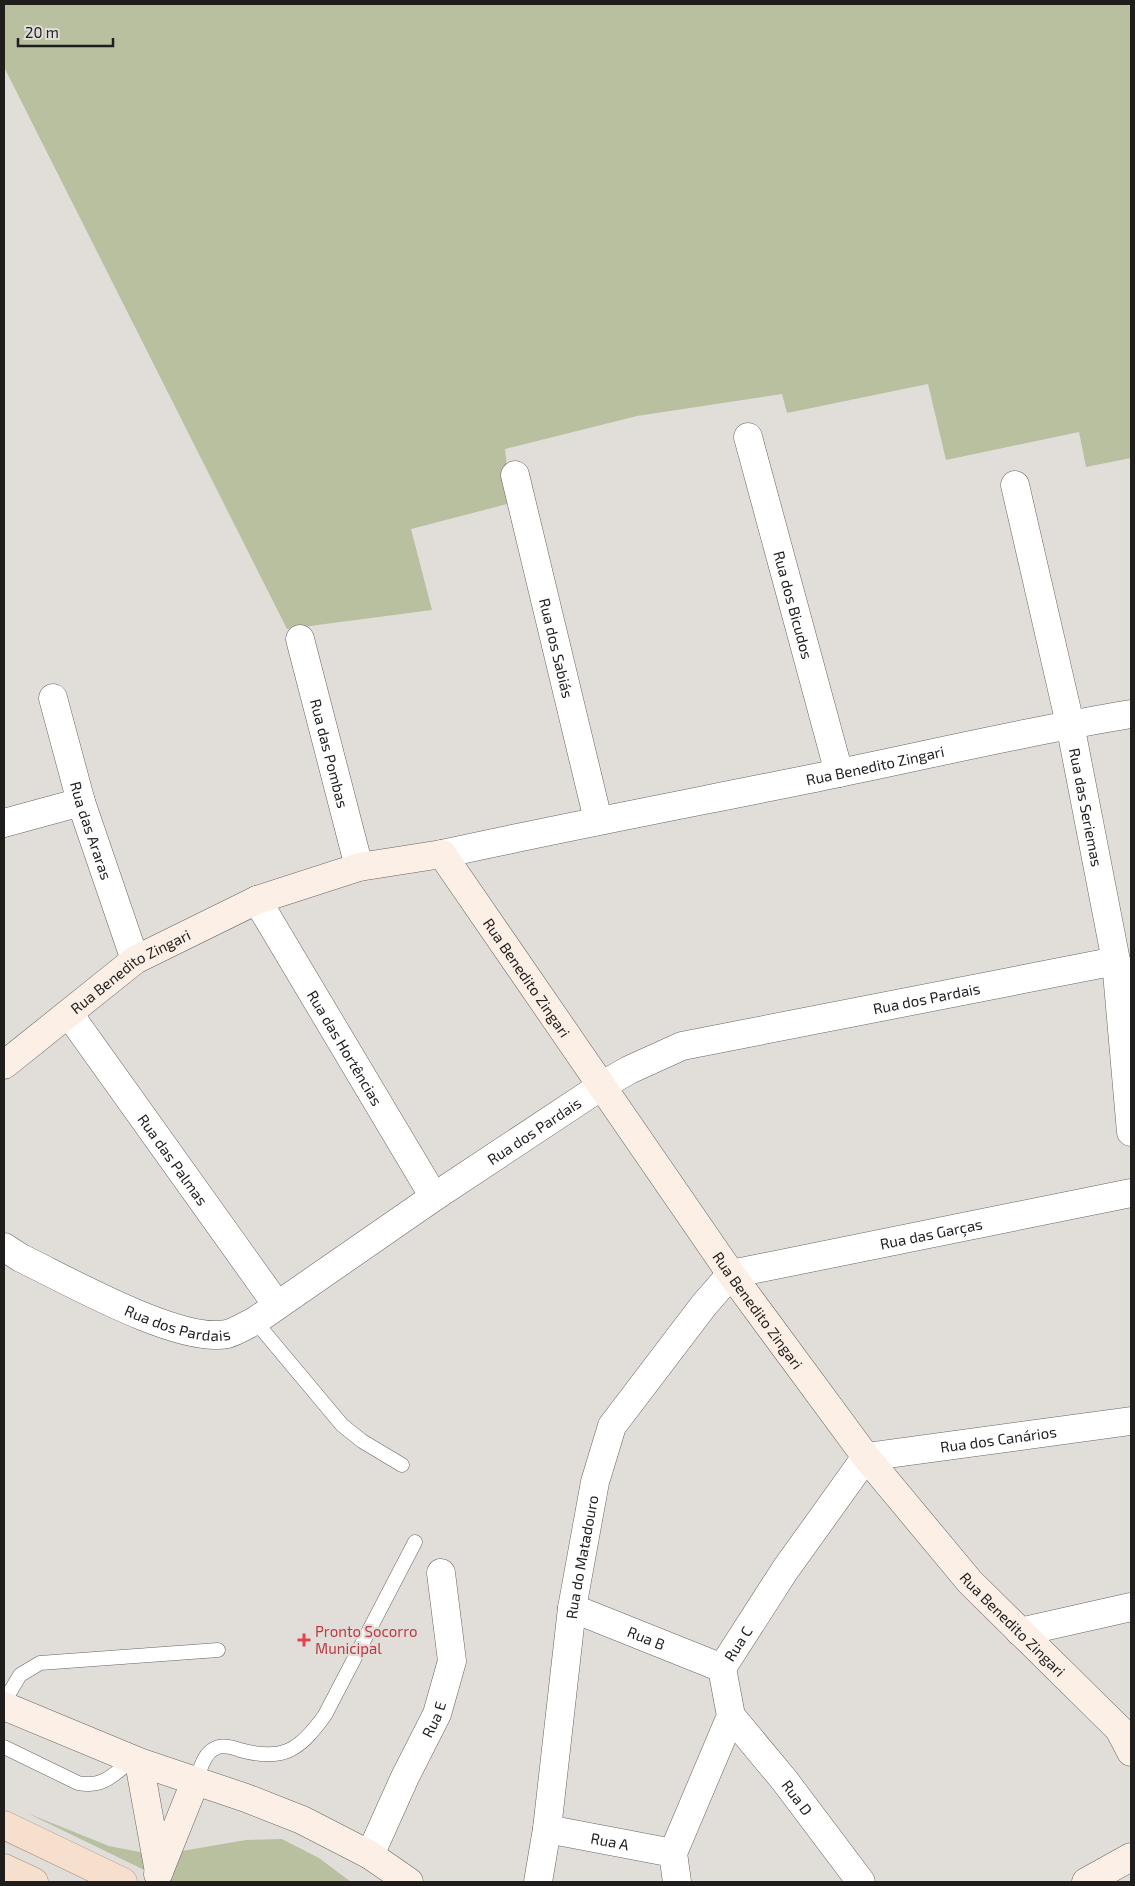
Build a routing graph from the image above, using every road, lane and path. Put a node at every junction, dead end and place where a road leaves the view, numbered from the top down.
1 (748, 437) dead end
2 (516, 475) dead end
3 (1014, 485) dead end
4 (300, 639) dead end
5 (53, 698) dead end
6 (1131, 714) edge
7 (1070, 724) junction
8 (839, 773) junction
9 (81, 802) junction
10 (598, 820) junction
11 (4, 823) edge
12 (442, 854) junction
13 (359, 867) junction
14 (257, 900) junction
15 (135, 960) junction
16 (1116, 961) junction
17 (69, 1014) junction
18 (4, 1065) edge
19 (603, 1085) junction
20 (1131, 1132) edge
21 (1131, 1193) edge
22 (434, 1197) junction
23 (4, 1246) edge
24 (731, 1274) junction
25 (277, 1304) junction
26 (255, 1321) junction
27 (1131, 1421) edge
28 (866, 1457) junction
29 (402, 1465) dead end
30 (415, 1542) dead end
31 (441, 1573) dead end
32 (1131, 1607) edge
33 (572, 1608) junction
34 (1020, 1632) junction
35 (218, 1650) dead end
36 (722, 1668) junction
37 (4, 1704) edge
38 (731, 1716) junction
39 (1127, 1738) edge
40 (4, 1747) edge
41 (135, 1761) junction
42 (195, 1782) junction
43 (4, 1825) edge
44 (546, 1829) junction
45 (673, 1853) junction
46 (370, 1855) junction
47 (1131, 1857) edge
48 (4, 1868) edge
49 (157, 1877) edge
50 (34, 1882) edge
51 (123, 1882) edge
52 (409, 1882) edge
53 (538, 1882) edge
54 (677, 1882) edge
55 (861, 1882) edge
56 (1086, 1882) edge

1 - 8 street, Rua dos Bicudos
2 - 10 street, Rua dos Sabiás
3 - 7 street, Rua das Seriemas
4 - 13 street, Rua das Pombas
5 - 9 street, Rua das Araras
6 - 7 street, Rua Benedito Zingari
7 - 8 street, Rua Benedito Zingari
7 - 16 street, Rua das Seriemas
8 - 10 street, Rua Benedito Zingari
9 - 11 street
9 - 15 street, Rua das Araras
10 - 12 street, Rua Benedito Zingari
12 - 13 street, Rua Benedito Zingari
12 - 19 street, Rua Benedito Zingari
13 - 14 street, Rua Benedito Zingari
14 - 15 street, Rua Benedito Zingari
14 - 22 street, Rua das Hortências
15 - 17 street, Rua Benedito Zingari
16 - 19 street, Rua dos Pardais
16 - 20 street, Rua das Seriemas
17 - 18 street, Rua Benedito Zingari
17 - 25 street, Rua das Palmas
19 - 22 street, Rua dos Pardais
19 - 24 street, Rua Benedito Zingari
21 - 24 street, Rua das Garças
22 - 25 street, Rua dos Pardais
23 - 26 street, Rua dos Pardais
24 - 28 street, Rua Benedito Zingari
24 - 33 street, Rua do Matadouro
25 - 26 street, Rua dos Pardais
26 - 29 lane
27 - 28 street, Rua dos Canários
28 - 34 street, Rua Benedito Zingari
28 - 36 street, Rua C
30 - 42 lane
31 - 46 street, Rua E
32 - 34 street
33 - 36 street, Rua B
33 - 44 street, Rua do Matadouro
34 - 39 street, Rua Benedito Zingari
35 - 37 lane
36 - 38 street, Rua C
37 - 41 street
38 - 45 street
38 - 55 street, Rua D
40 - 41 lane
41 - 42 street
41 - 49 street
42 - 46 street
42 - 49 street
43 - 51 main road
44 - 45 street, Rua A
44 - 53 street, Rua do Matadouro
45 - 54 street
46 - 52 street
47 - 56 street
48 - 50 main road

